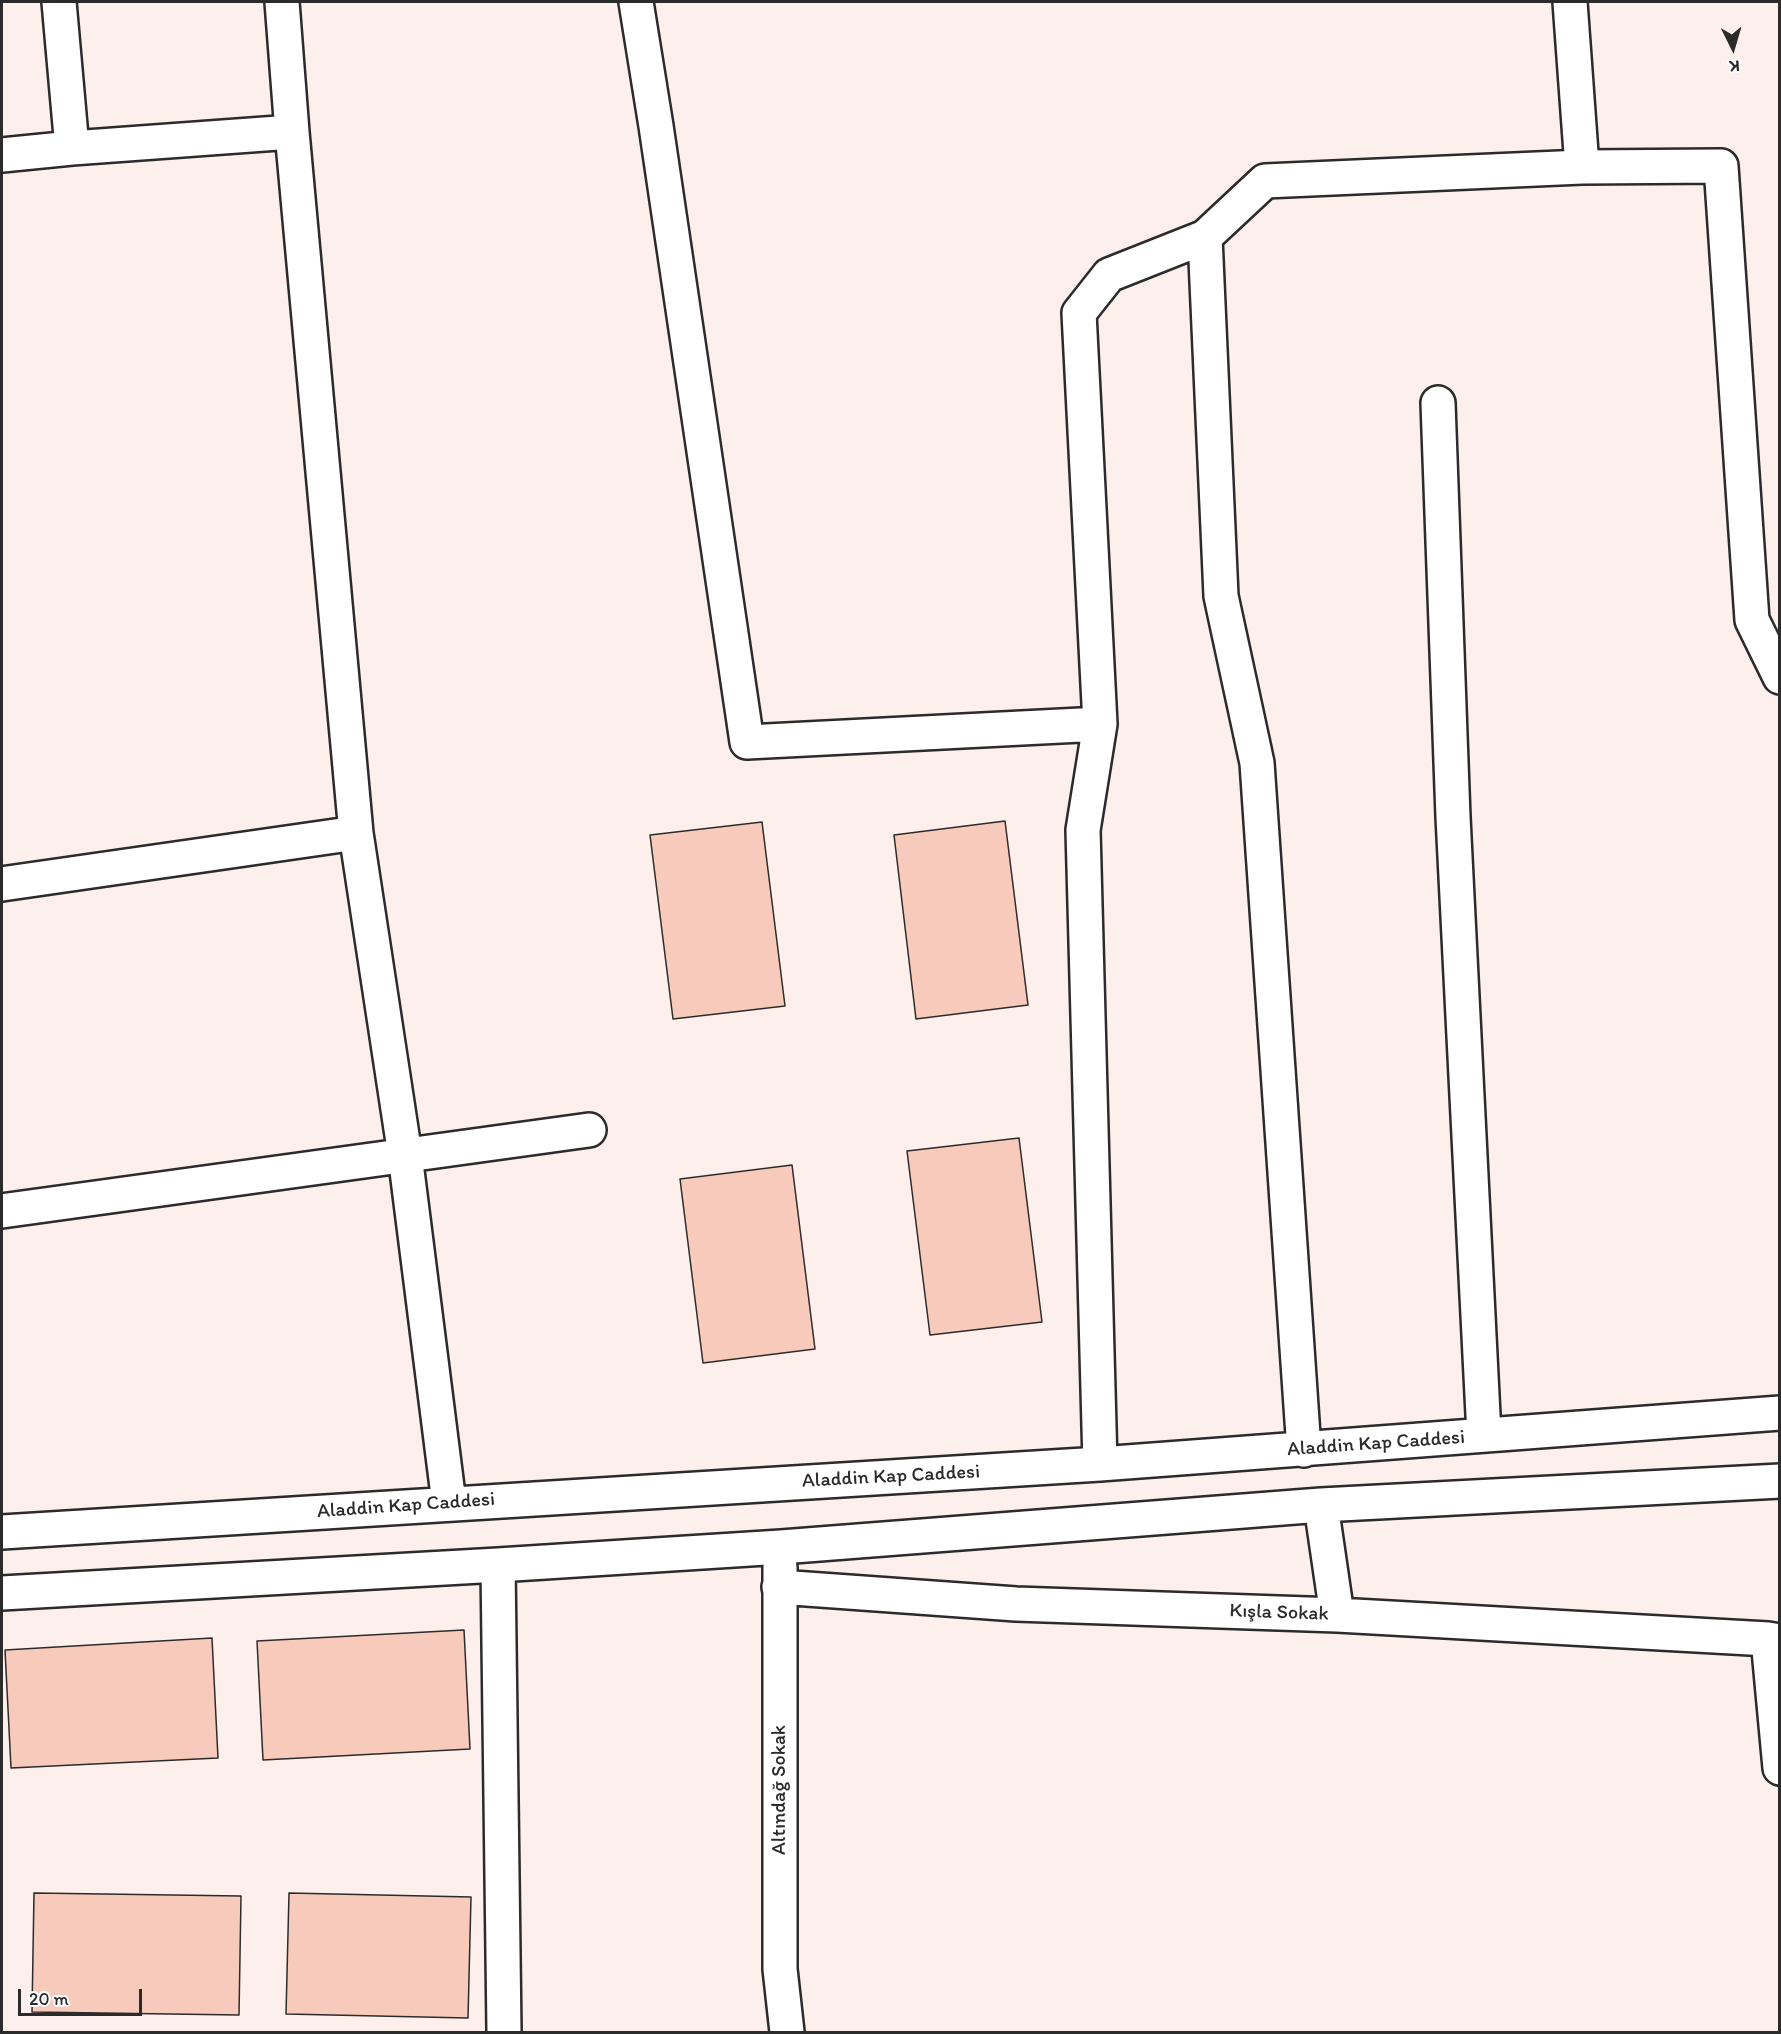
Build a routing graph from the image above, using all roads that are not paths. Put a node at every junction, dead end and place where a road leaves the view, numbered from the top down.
1 (59, 2) edge
2 (282, 2) edge
3 (636, 2) edge
4 (1570, 2) edge
5 (292, 132) junction
6 (72, 148) junction
7 (2, 155) edge
8 (1582, 168) junction
9 (1206, 237) junction
10 (1438, 403) dead end
11 (1779, 676) edge
12 (1100, 724) junction
13 (356, 832) junction
14 (2, 884) edge
15 (590, 1130) dead end
16 (405, 1155) junction
17 (2, 1211) edge
18 (1779, 1413) edge
19 (1484, 1435) junction
20 (1304, 1449) junction
21 (1100, 1464) junction
22 (1779, 1481) edge
23 (449, 1503) junction
24 (1321, 1504) junction
25 (2, 1532) edge
26 (781, 1547) junction
27 (498, 1565) junction
28 (779, 1587) junction
29 (2, 1593) edge
30 (1337, 1615) junction
31 (1774, 1640) edge
32 (1779, 1768) edge
33 (504, 2032) edge
34 (787, 2032) edge

1 - 6 street
2 - 5 street
3 - 12 street
4 - 8 street
5 - 6 street
5 - 13 street
6 - 7 street
8 - 9 street
8 - 11 street
9 - 12 street
9 - 20 street
10 - 19 street
12 - 21 street
13 - 14 street
13 - 16 street
15 - 16 street
16 - 17 street
16 - 23 street
18 - 19 street, Aladdin Kap Caddesi
19 - 20 street, Aladdin Kap Caddesi
20 - 21 street, Aladdin Kap Caddesi
21 - 23 street, Aladdin Kap Caddesi
22 - 24 street
23 - 25 street, Aladdin Kap Caddesi
24 - 26 street
24 - 30 street
26 - 27 street
26 - 28 street, Altındağ Sokak
27 - 29 street
27 - 33 street
28 - 30 street, Kışla Sokak
28 - 34 street, Altındağ Sokak
30 - 31 street, Kışla Sokak
31 - 32 street

